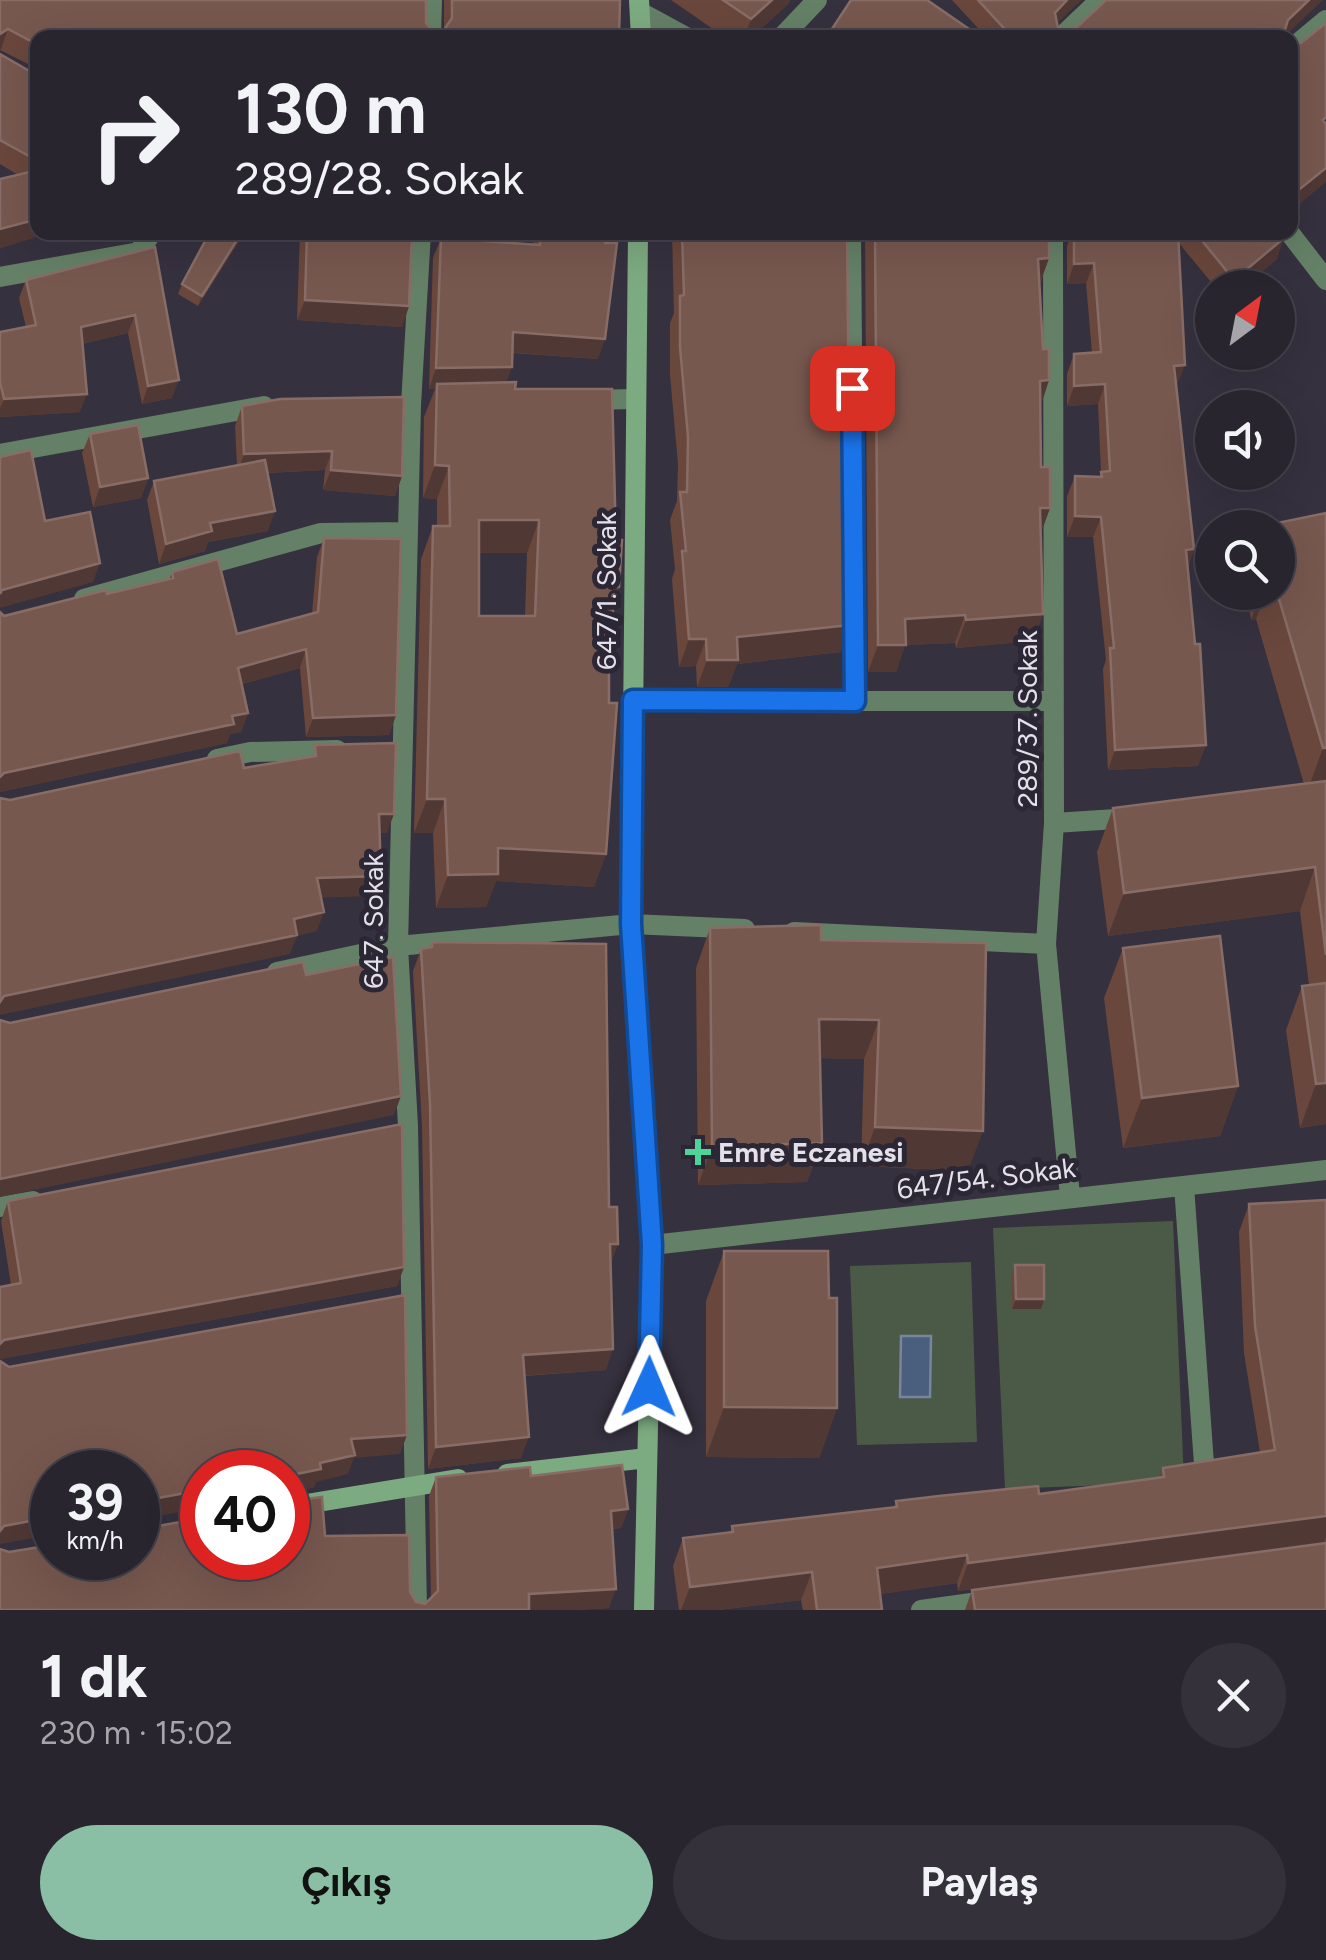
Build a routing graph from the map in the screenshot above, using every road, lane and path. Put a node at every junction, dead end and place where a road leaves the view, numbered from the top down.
1 (432, 0) edge
2 (816, 0) edge
3 (1100, 0) edge
4 (640, 6) edge
5 (1326, 20) edge
6 (430, 30) edge
7 (676, 30) edge
8 (789, 30) edge
9 (1068, 30) edge
10 (1298, 43) edge
11 (147, 240) edge
12 (416, 240) edge
13 (638, 240) edge
14 (851, 240) edge
15 (1052, 240) edge
16 (1295, 240) edge
17 (0, 277) edge
18 (1326, 280) edge
19 (635, 398) junction
20 (560, 400) edge
21 (292, 404) edge
22 (0, 454) edge
23 (407, 532) junction
24 (56, 606) edge
25 (633, 700) junction
26 (855, 701) junction
27 (1054, 701) junction
28 (383, 749) junction
29 (192, 764) edge
30 (1152, 816) edge
31 (1054, 823) junction
32 (631, 924) junction
33 (1046, 944) junction
34 (398, 946) junction
35 (246, 978) edge
36 (1326, 1170) edge
37 (1184, 1186) junction
38 (58, 1196) edge
39 (1070, 1196) junction
40 (0, 1207) edge
41 (652, 1245) junction
42 (647, 1458) junction
43 (1204, 1464) edge
44 (414, 1484) junction
45 (310, 1503) edge
46 (1018, 1597) edge
47 (417, 1610) edge
48 (644, 1610) edge
49 (921, 1610) edge

1 - 6 street
2 - 8 street
3 - 9 street
4 - 7 street
5 - 10 street
11 - 17 street
12 - 23 street, 647. Sokak
13 - 19 street, 647/1. Sokak
14 - 26 street
15 - 27 street, 289/37. Sokak
16 - 18 street
19 - 20 street
19 - 25 street, 647/1. Sokak
21 - 22 street
23 - 24 street
23 - 28 street, 647. Sokak
25 - 26 street
25 - 32 street, 647/1. Sokak
26 - 27 street
27 - 31 street, 289/37. Sokak
28 - 29 street
28 - 34 street, 647. Sokak
30 - 31 street
31 - 33 street, 289/37. Sokak
32 - 33 street
32 - 34 street
32 - 41 street, 647/1. Sokak
33 - 39 street, 289/37. Sokak
34 - 35 street
34 - 44 street, 647. Sokak
36 - 37 street, 647/54. Sokak
37 - 39 street, 647/54. Sokak
37 - 43 street
38 - 40 street
39 - 41 street, 647/54. Sokak
41 - 42 street, 647/1. Sokak
42 - 44 street
42 - 48 street, 647/1. Sokak
44 - 45 street
44 - 47 street, 647. Sokak
46 - 49 street

